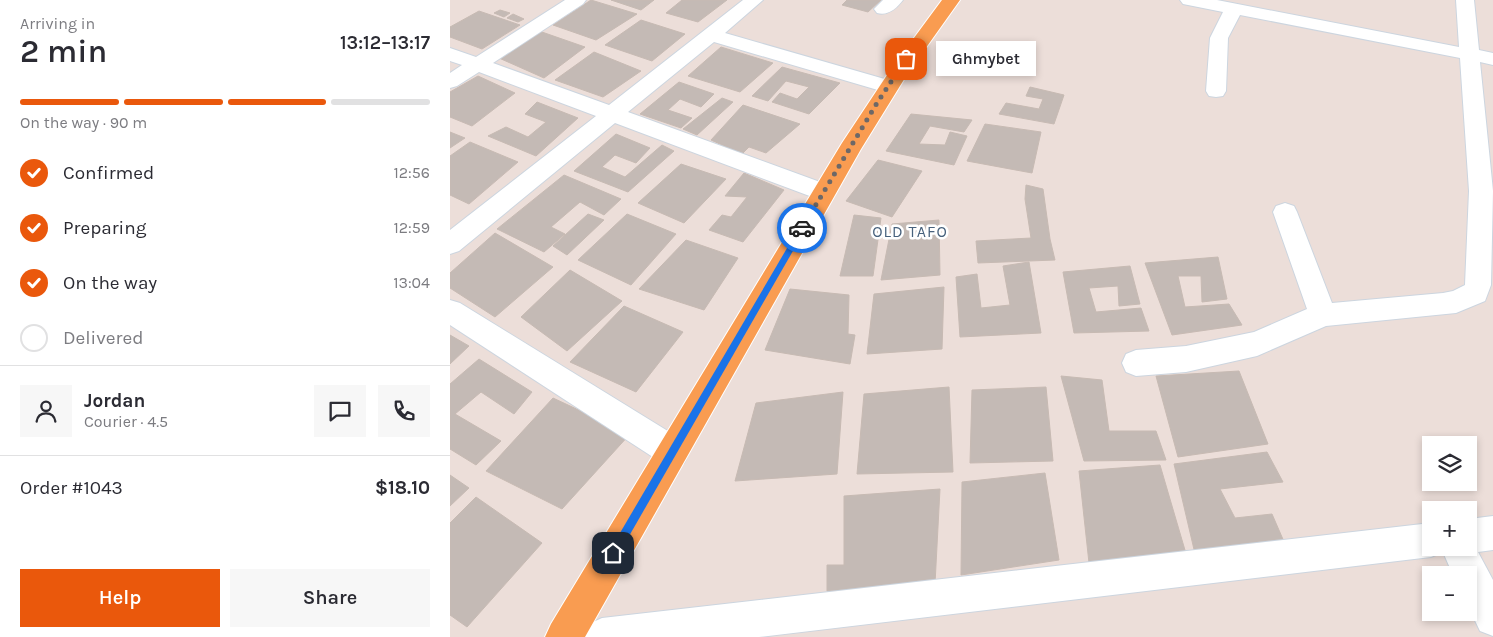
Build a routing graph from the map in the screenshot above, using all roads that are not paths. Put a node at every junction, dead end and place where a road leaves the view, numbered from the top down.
1 (577, 0) edge
2 (754, 0) edge
3 (951, 0) edge
4 (1190, 0) edge
5 (1465, 0) edge
6 (1234, 9) junction
7 (711, 35) junction
8 (450, 54) edge
9 (1481, 56) edge
10 (476, 65) junction
11 (450, 82) edge
12 (888, 87) junction
13 (1216, 91) dead end
14 (612, 114) junction
15 (823, 192) junction
16 (1487, 192) edge
17 (1285, 212) dead end
18 (450, 244) edge
19 (450, 311) edge
20 (1323, 315) junction
21 (1136, 363) dead end
22 (673, 452) junction
23 (1493, 533) edge
24 (1477, 535) edge
25 (1422, 541) edge
26 (1462, 556) edge
27 (1493, 618) edge
28 (564, 637) edge
29 (602, 637) edge

1 - 10 street
2 - 7 street
3 - 12 main road
4 - 6 street
5 - 9 street
6 - 9 street
6 - 13 street
7 - 12 street
7 - 14 street
8 - 10 street
9 - 16 street
10 - 11 street
10 - 14 street
12 - 15 main road
14 - 15 street
14 - 18 street
15 - 22 main road
16 - 20 street
17 - 20 street
19 - 22 street
20 - 21 street
22 - 28 main road
23 - 24 street
25 - 29 street
26 - 27 street

